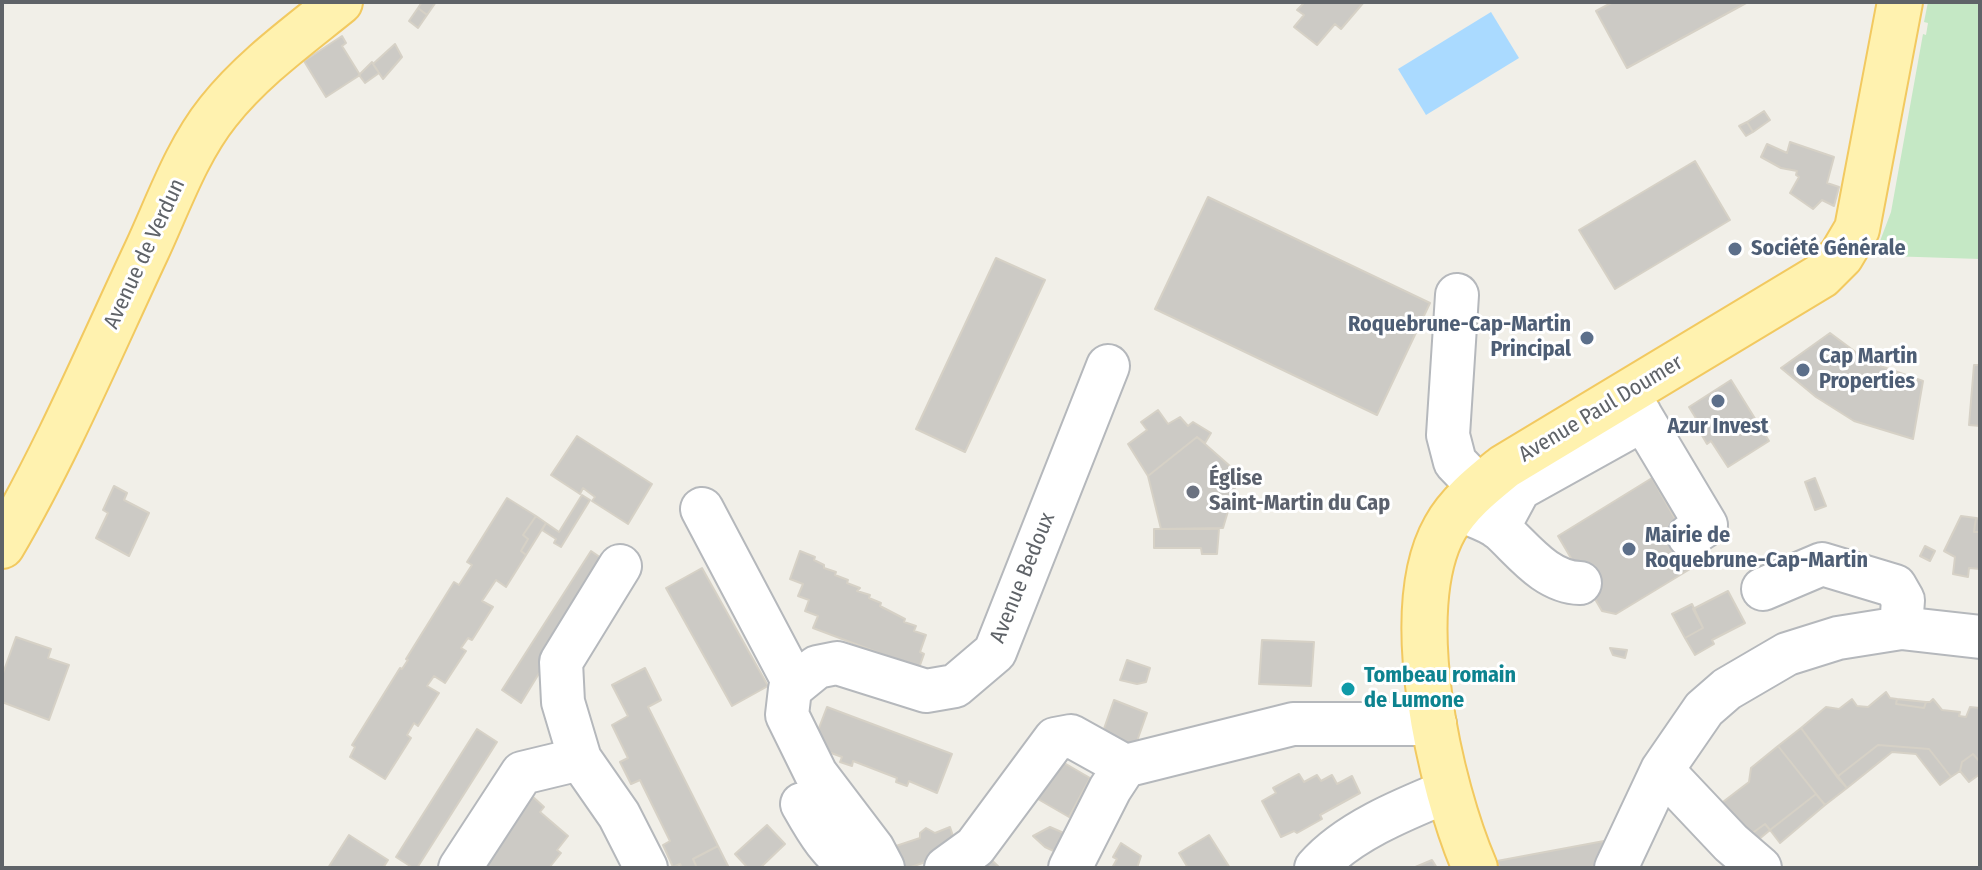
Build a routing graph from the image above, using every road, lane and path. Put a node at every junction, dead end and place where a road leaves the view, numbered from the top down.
1 (340, 2) edge
2 (1900, 2) edge
3 (1457, 295) dead end
4 (1108, 366) dead end
5 (1633, 404) junction
6 (1469, 498) junction
7 (702, 509) dead end
8 (1498, 528) junction
9 (1689, 536) dead end
10 (2, 546) edge
11 (620, 566) dead end
12 (1580, 583) dead end
13 (1763, 589) dead end
14 (1901, 628) junction
15 (1980, 637) edge
16 (795, 685) junction
17 (1435, 724) junction
18 (580, 759) junction
19 (1125, 766) junction
20 (1662, 770) junction
21 (1448, 791) junction
22 (802, 804) dead end
23 (875, 867) edge
24 (460, 868) edge
25 (646, 868) edge
26 (946, 868) edge
27 (1070, 868) edge
28 (1316, 868) edge
29 (1475, 868) edge
30 (1616, 868) edge
31 (1760, 868) edge

1 - 10 main road, Avenue de Verdun
2 - 5 main road, Avenue Paul Doumer
3 - 6 street
4 - 16 street, Avenue Bedoux
5 - 6 main road, Avenue Paul Doumer
5 - 8 street
5 - 9 street
6 - 8 street
6 - 17 main road, Avenue Paul Doumer
7 - 16 street
8 - 12 street
11 - 18 street
13 - 14 street
14 - 15 street
14 - 20 street
16 - 23 street
17 - 19 street
17 - 21 main road, Avenue Paul Doumer
18 - 24 street
18 - 25 street
19 - 26 street
19 - 27 street
20 - 30 street
20 - 31 street
21 - 28 street
21 - 29 main road, Avenue Paul Doumer
22 - 23 street

